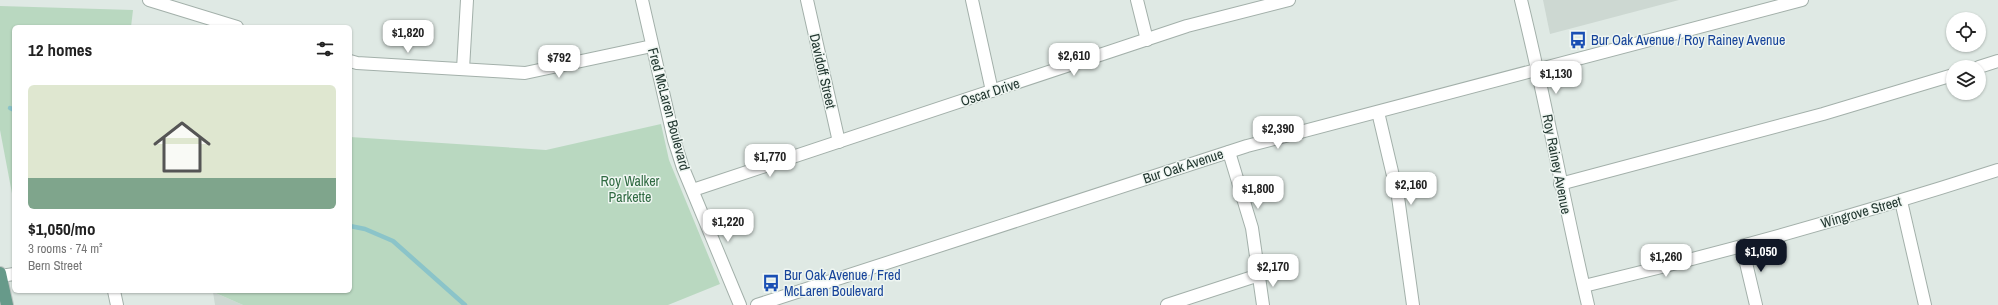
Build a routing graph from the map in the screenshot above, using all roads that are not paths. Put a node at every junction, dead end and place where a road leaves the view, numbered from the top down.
1 (149, 0) edge
2 (467, 0) edge
3 (642, 0) edge
4 (807, 0) edge
5 (972, 0) edge
6 (1137, 0) edge
7 (1289, 0) edge
8 (1520, 0) edge
9 (1802, 0) edge
10 (1768, 4) edge
11 (183, 6) edge
12 (233, 25) edge
13 (1147, 40) junction
14 (652, 46) junction
15 (1998, 61) edge
16 (352, 62) edge
17 (1986, 65) edge
18 (462, 69) junction
19 (1538, 70) junction
20 (1946, 77) edge
21 (992, 91) junction
22 (1378, 112) junction
23 (839, 142) junction
24 (1229, 152) junction
25 (1998, 170) edge
26 (1560, 184) junction
27 (693, 190) junction
28 (1902, 201) junction
29 (1742, 246) junction
30 (0, 274) edge
31 (12, 274) edge
32 (1259, 275) junction
33 (1584, 286) junction
34 (114, 293) edge
35 (6, 304) edge
36 (117, 305) edge
37 (740, 305) edge
38 (757, 305) edge
39 (1167, 305) edge
40 (1263, 305) edge
41 (1413, 305) edge
42 (1588, 305) edge
43 (1756, 305) edge
44 (1925, 305) edge

1 - 11 street
2 - 18 street
3 - 14 street, Fred McLaren Boulevard
4 - 23 street, Davidoff Street
5 - 21 street
6 - 13 street
7 - 13 street, Oscar Drive
8 - 19 street, Roy Rainey Avenue
9 - 10 street, Bur Oak Avenue
10 - 19 street, Bur Oak Avenue
11 - 12 street
13 - 21 street, Oscar Drive
14 - 18 street
14 - 27 street, Fred McLaren Boulevard
15 - 17 street
16 - 18 street
19 - 22 street, Bur Oak Avenue
19 - 26 street, Roy Rainey Avenue
20 - 26 street
21 - 23 street, Oscar Drive
22 - 24 street, Bur Oak Avenue
22 - 41 street
23 - 27 street, Oscar Drive
24 - 32 street
24 - 38 street, Bur Oak Avenue
25 - 28 street, Wingrove Street
26 - 33 street, Roy Rainey Avenue
27 - 37 street, Fred McLaren Boulevard
28 - 29 street, Wingrove Street
28 - 44 street
29 - 33 street, Wingrove Street
29 - 43 street
30 - 31 street
30 - 35 main road
32 - 39 street
32 - 40 street
33 - 42 street, Roy Rainey Avenue
34 - 36 street

